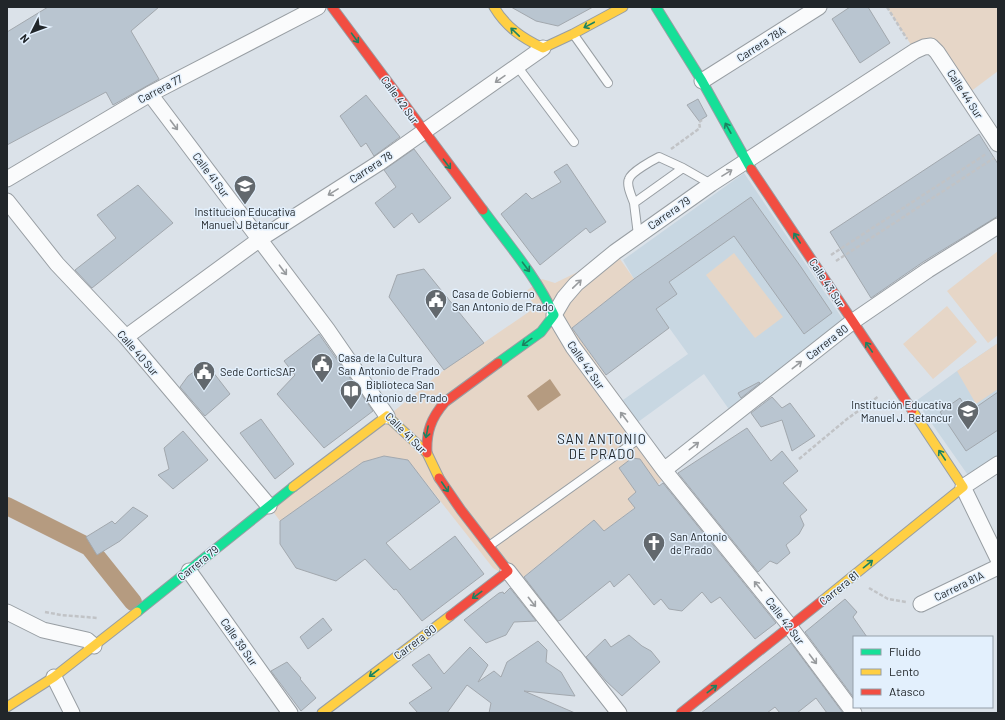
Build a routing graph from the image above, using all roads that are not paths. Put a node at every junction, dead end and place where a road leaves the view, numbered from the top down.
1 (318, 7) edge
2 (332, 7) edge
3 (494, 7) edge
4 (623, 7) edge
5 (656, 7) edge
6 (819, 7) edge
7 (573, 34) junction
8 (931, 46) joint
9 (543, 48) junction
10 (517, 66) junction
11 (702, 81) junction
12 (608, 83) dead end
13 (150, 94) junction
14 (424, 132) junction
15 (574, 142) dead end
16 (995, 147) edge
17 (746, 161) junction
18 (683, 168) junction
19 (7, 179) edge
20 (710, 184) junction
21 (7, 201) edge
22 (634, 203) junction
23 (998, 226) edge
24 (638, 235) junction
25 (260, 238) junction
26 (554, 315) junction
27 (852, 322) junction
28 (126, 337) junction
29 (434, 413) junction
30 (424, 417) dead end
31 (392, 420) junction
32 (408, 422) dead end
33 (640, 438) junction
34 (427, 453) junction
35 (998, 464) edge
36 (664, 470) junction
37 (963, 487) junction
38 (269, 506) junction
39 (489, 546) junction
40 (998, 559) edge
41 (998, 567) edge
42 (508, 571) junction
43 (189, 572) junction
44 (921, 604) road end
45 (7, 612) edge
46 (791, 627) junction
47 (94, 646) junction
48 (54, 677) junction
49 (7, 707) edge
50 (72, 713) edge
51 (290, 713) edge
52 (322, 713) edge
53 (619, 713) edge
54 (681, 713) edge
55 (854, 713) edge

1 - 13 street, Carrera 77
2 -> 14 main road, Calle 42 Sur
9 -> 3 main road
4 -> 7 main road, Carrera 78
5 - 11 main road, Calle 43 Sur
6 - 11 street, Carrera 78A
7 - 9 main road, Carrera 78
7 - 12 lane
8 - 16 street, Calle 44 Sur
8 - 17 street, Carrera 79
9 - 10 street, Carrera 78
10 -> 14 street, Carrera 78
10 - 15 lane
17 -> 11 main road, Calle 43 Sur
13 - 19 street, Carrera 77
13 -> 25 street, Calle 41 Sur
14 -> 25 street, Carrera 78
14 -> 26 main road, Calle 42 Sur
20 -> 17 street, Carrera 79
27 -> 17 main road, Calle 43 Sur
18 - 20 lane
18 - 22 lane
18 - 22 lane
20 - 24 street, Carrera 79
21 - 28 street, Calle 40 Sur
22 - 24 lane
23 - 27 street, Carrera 80
26 -> 24 street, Carrera 79
25 - 28 street, Carrera 78
25 -> 31 street, Calle 41 Sur
26 -> 29 main road, Carrera 79
33 -> 26 street, Calle 42 Sur
36 -> 27 street, Carrera 80
37 -> 27 main road, Calle 43 Sur
28 - 38 street, Calle 40 Sur
29 - 30 main road, Carrera 79
29 -> 34 main road, Carrera 79
31 - 32 main road, Carrera 79
31 - 34 main road, Calle 41 Sur
31 - 38 main road, Carrera 79
33 - 36 street, Calle 42 Sur
33 - 39 lane
34 -> 39 main road, Calle 41 Sur
35 - 37 street, Carrera 81
46 -> 36 street, Calle 42 Sur
37 - 40 street, Calle 43 Sur
46 -> 37 main road, Carrera 81
38 - 43 main road, Carrera 79
39 - 42 main road, Calle 41 Sur
41 - 44 street, Carrera 81A
42 -> 52 main road, Carrera 80
42 -> 53 street, Calle 41 Sur
43 - 47 main road, Carrera 79
43 - 51 street, Calle 39 Sur
45 - 47 street
54 -> 46 main road, Carrera 81
46 -> 55 street, Calle 42 Sur
47 - 48 main road, Carrera 79
48 - 49 main road, Carrera 79
48 - 50 street

